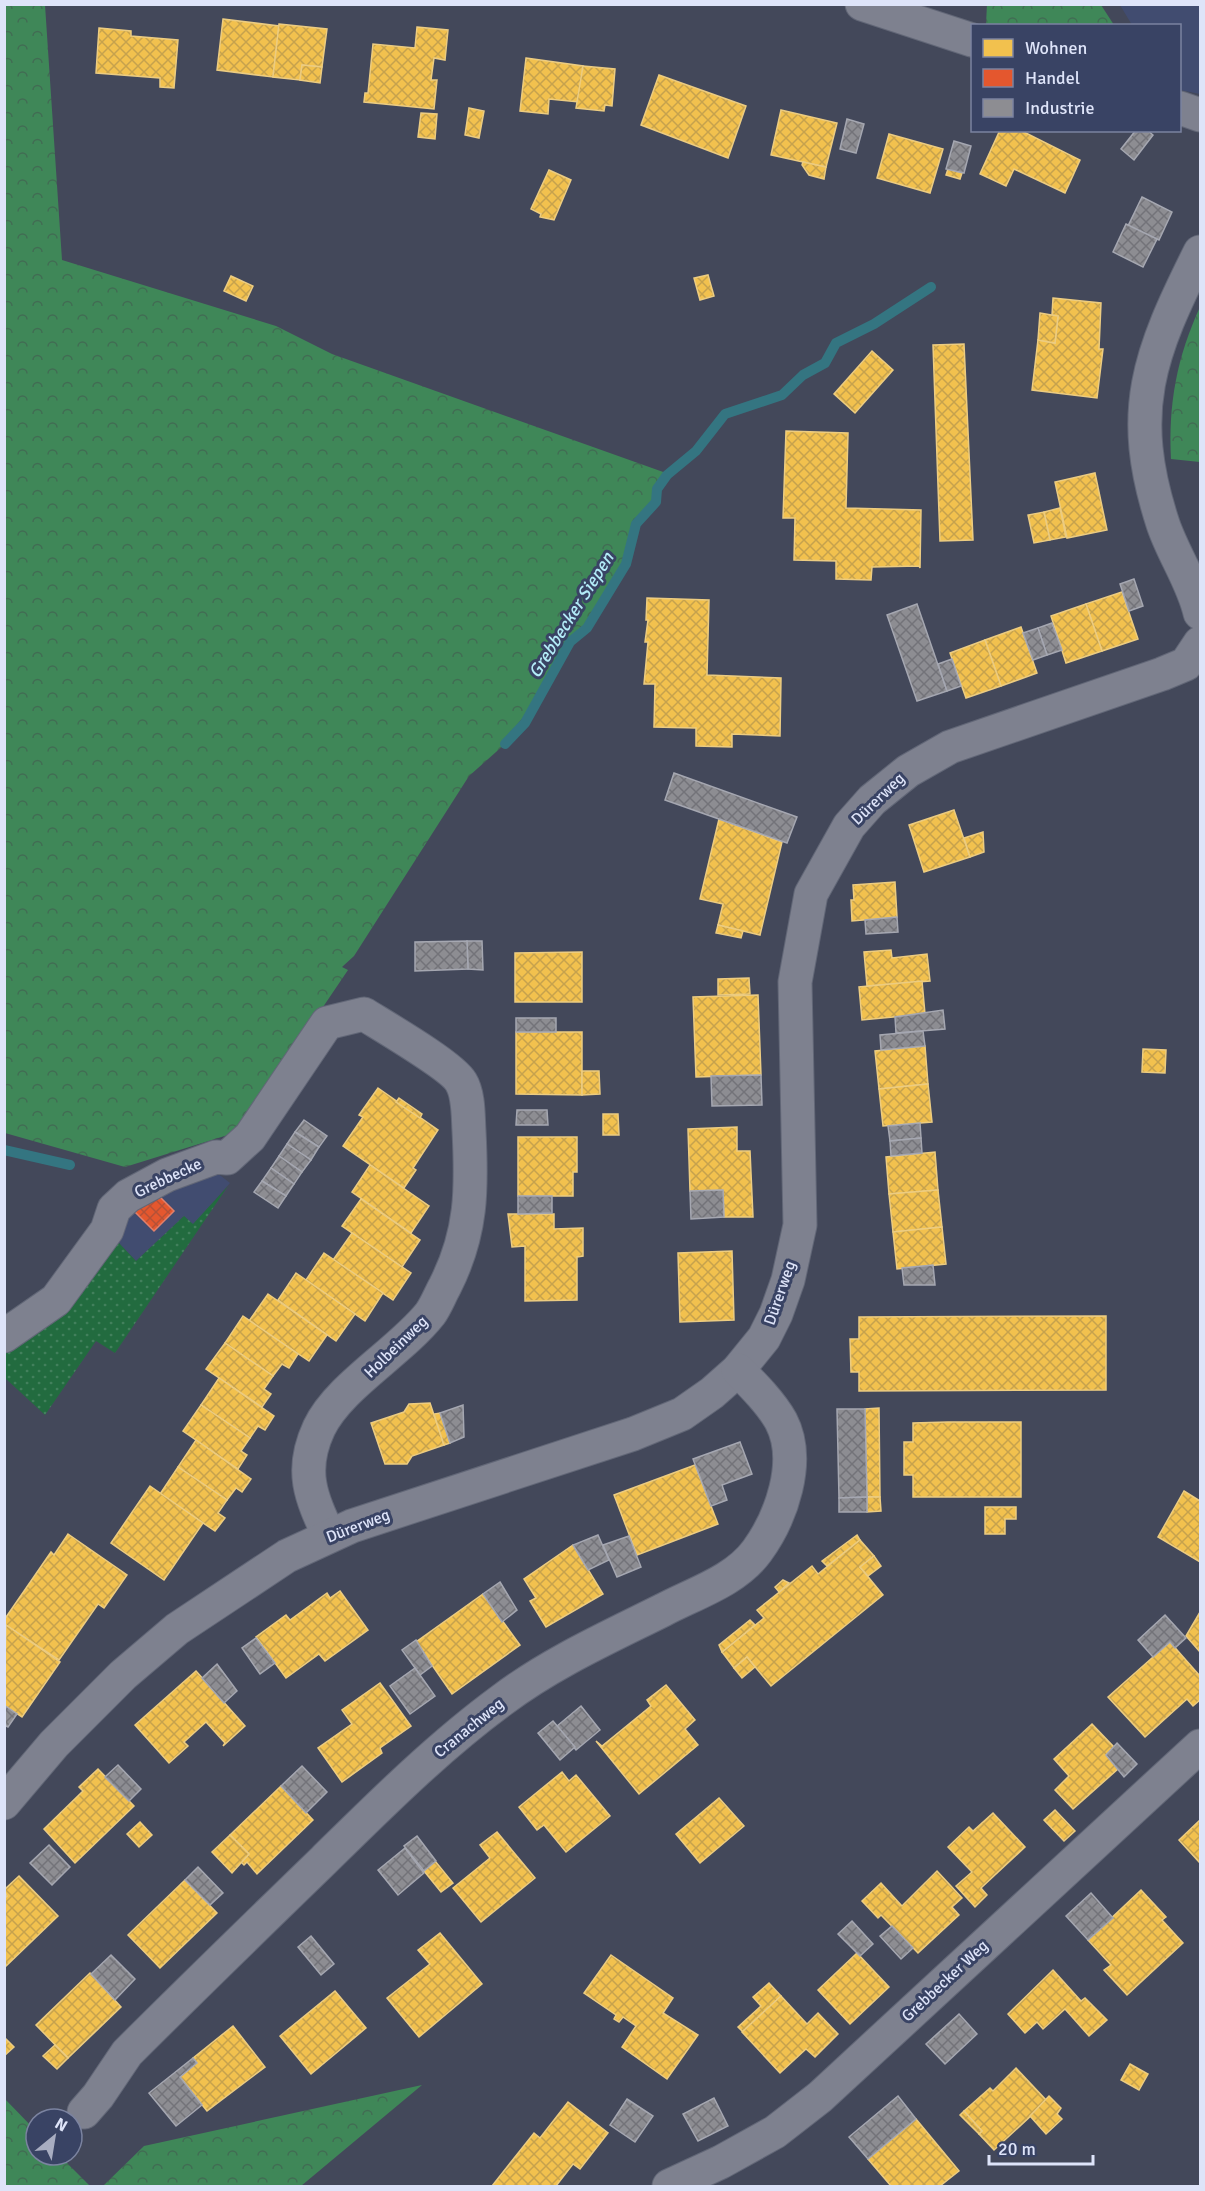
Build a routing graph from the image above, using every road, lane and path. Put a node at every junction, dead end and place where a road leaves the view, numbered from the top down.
1 (862, 4) edge
2 (971, 40) edge
3 (1181, 109) edge
4 (1200, 115) edge
5 (1200, 252) edge
6 (1200, 613) edge
7 (1200, 644) edge
8 (364, 1014) joint
9 (4, 1336) edge
10 (738, 1370) junction
11 (329, 1536) junction
12 (1200, 1746) edge
13 (4, 1803) edge
14 (84, 2112) dead end
15 (669, 2187) edge

1 - 2 street
3 - 4 street
5 - 6 street
7 - 10 street, Dürerweg
8 - 9 street, Grebbecke
8 - 11 street, Holbeinweg
10 - 11 street, Dürerweg
10 - 14 street, Cranachweg
11 - 13 street, Dürerweg
12 - 15 street, Grebbecker Weg

